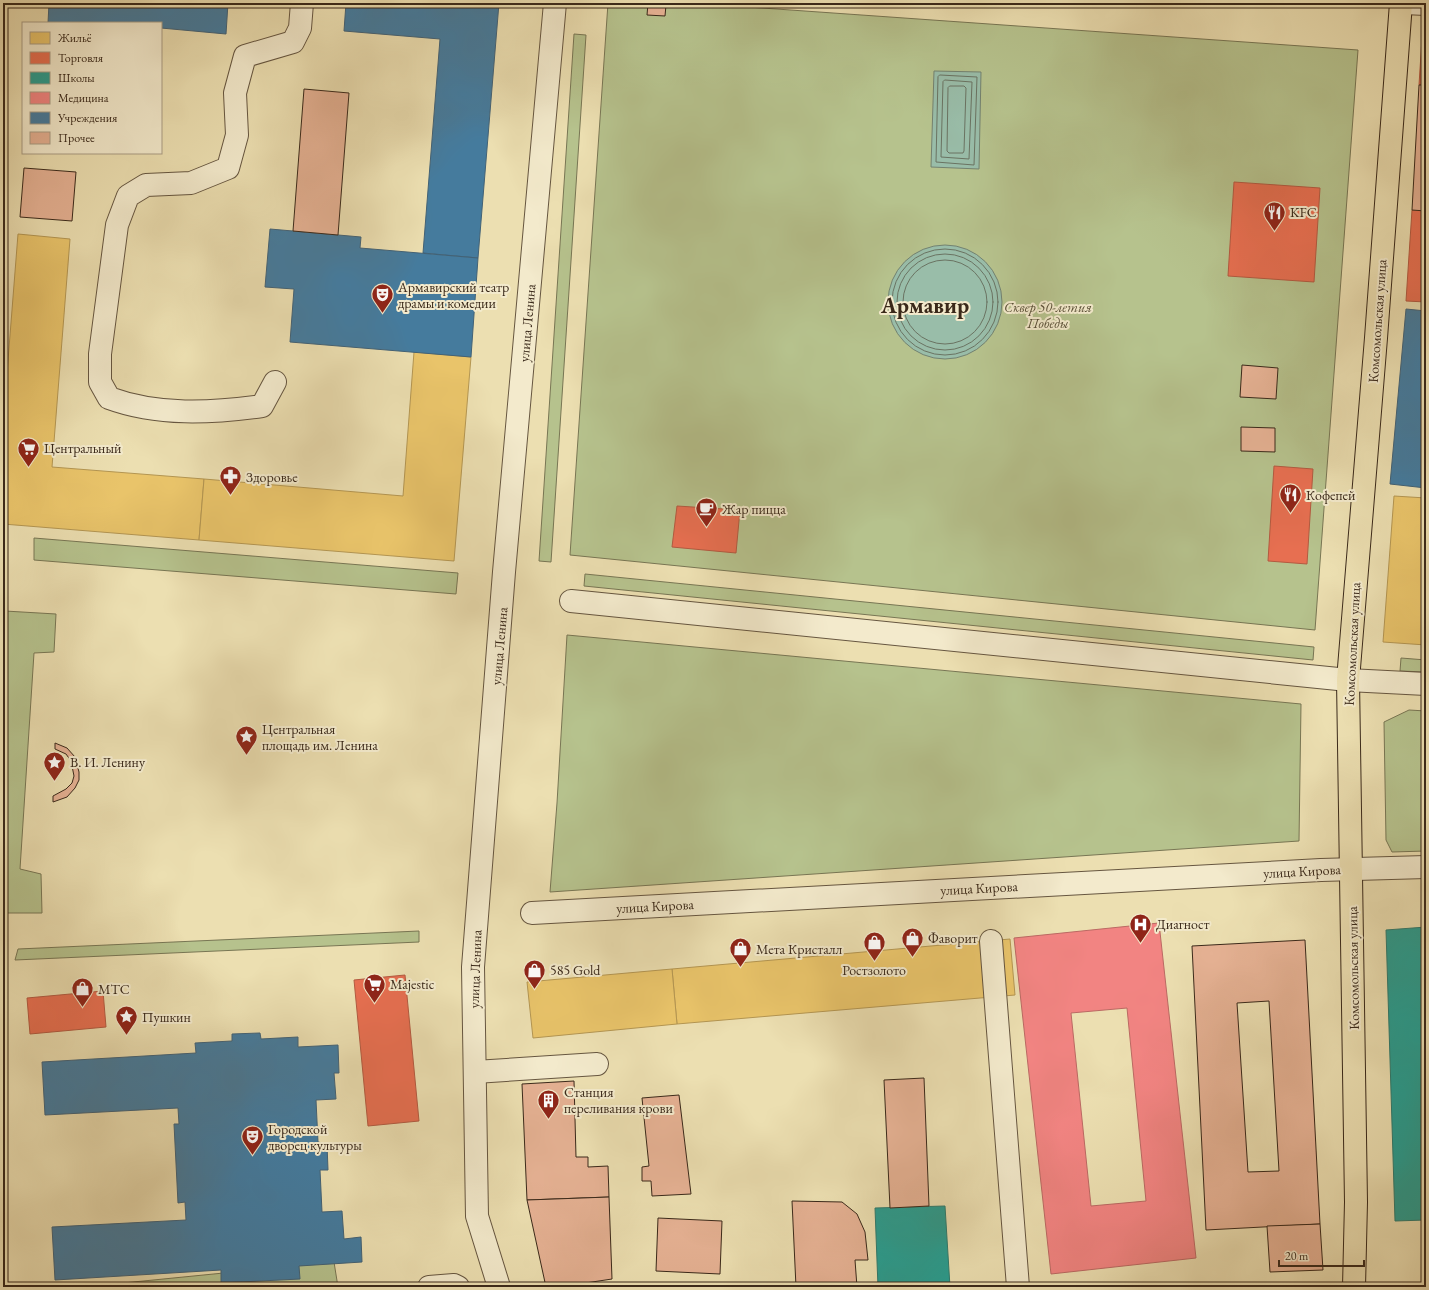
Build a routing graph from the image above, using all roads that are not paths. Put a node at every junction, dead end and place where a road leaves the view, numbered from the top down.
1 (302, 3) edge
2 (555, 3) edge
3 (1400, 3) edge
4 (1404, 3) edge
5 (1426, 4) edge
6 (275, 382) dead end
7 (571, 601) dead end
8 (1348, 680) junction
9 (1426, 684) edge
10 (1426, 867) edge
11 (1352, 869) junction
12 (532, 913) dead end
13 (991, 940) dead end
14 (597, 1064) dead end
15 (475, 1072) junction
16 (429, 1287) edge
17 (458, 1287) edge
18 (499, 1287) edge
19 (1018, 1287) edge
20 (1354, 1287) edge

1 - 6 street
2 - 15 street, улица Ленина
3 - 8 main road, Комсомольская улица
4 - 5 street
7 - 8 street
8 - 9 street
8 - 11 main road, Комсомольская улица
10 - 11 street, улица Кирова
11 - 12 street, улица Кирова
11 - 20 main road, Комсомольская улица
13 - 19 street
14 - 15 street
15 - 18 street, улица Ленина
16 - 17 street

